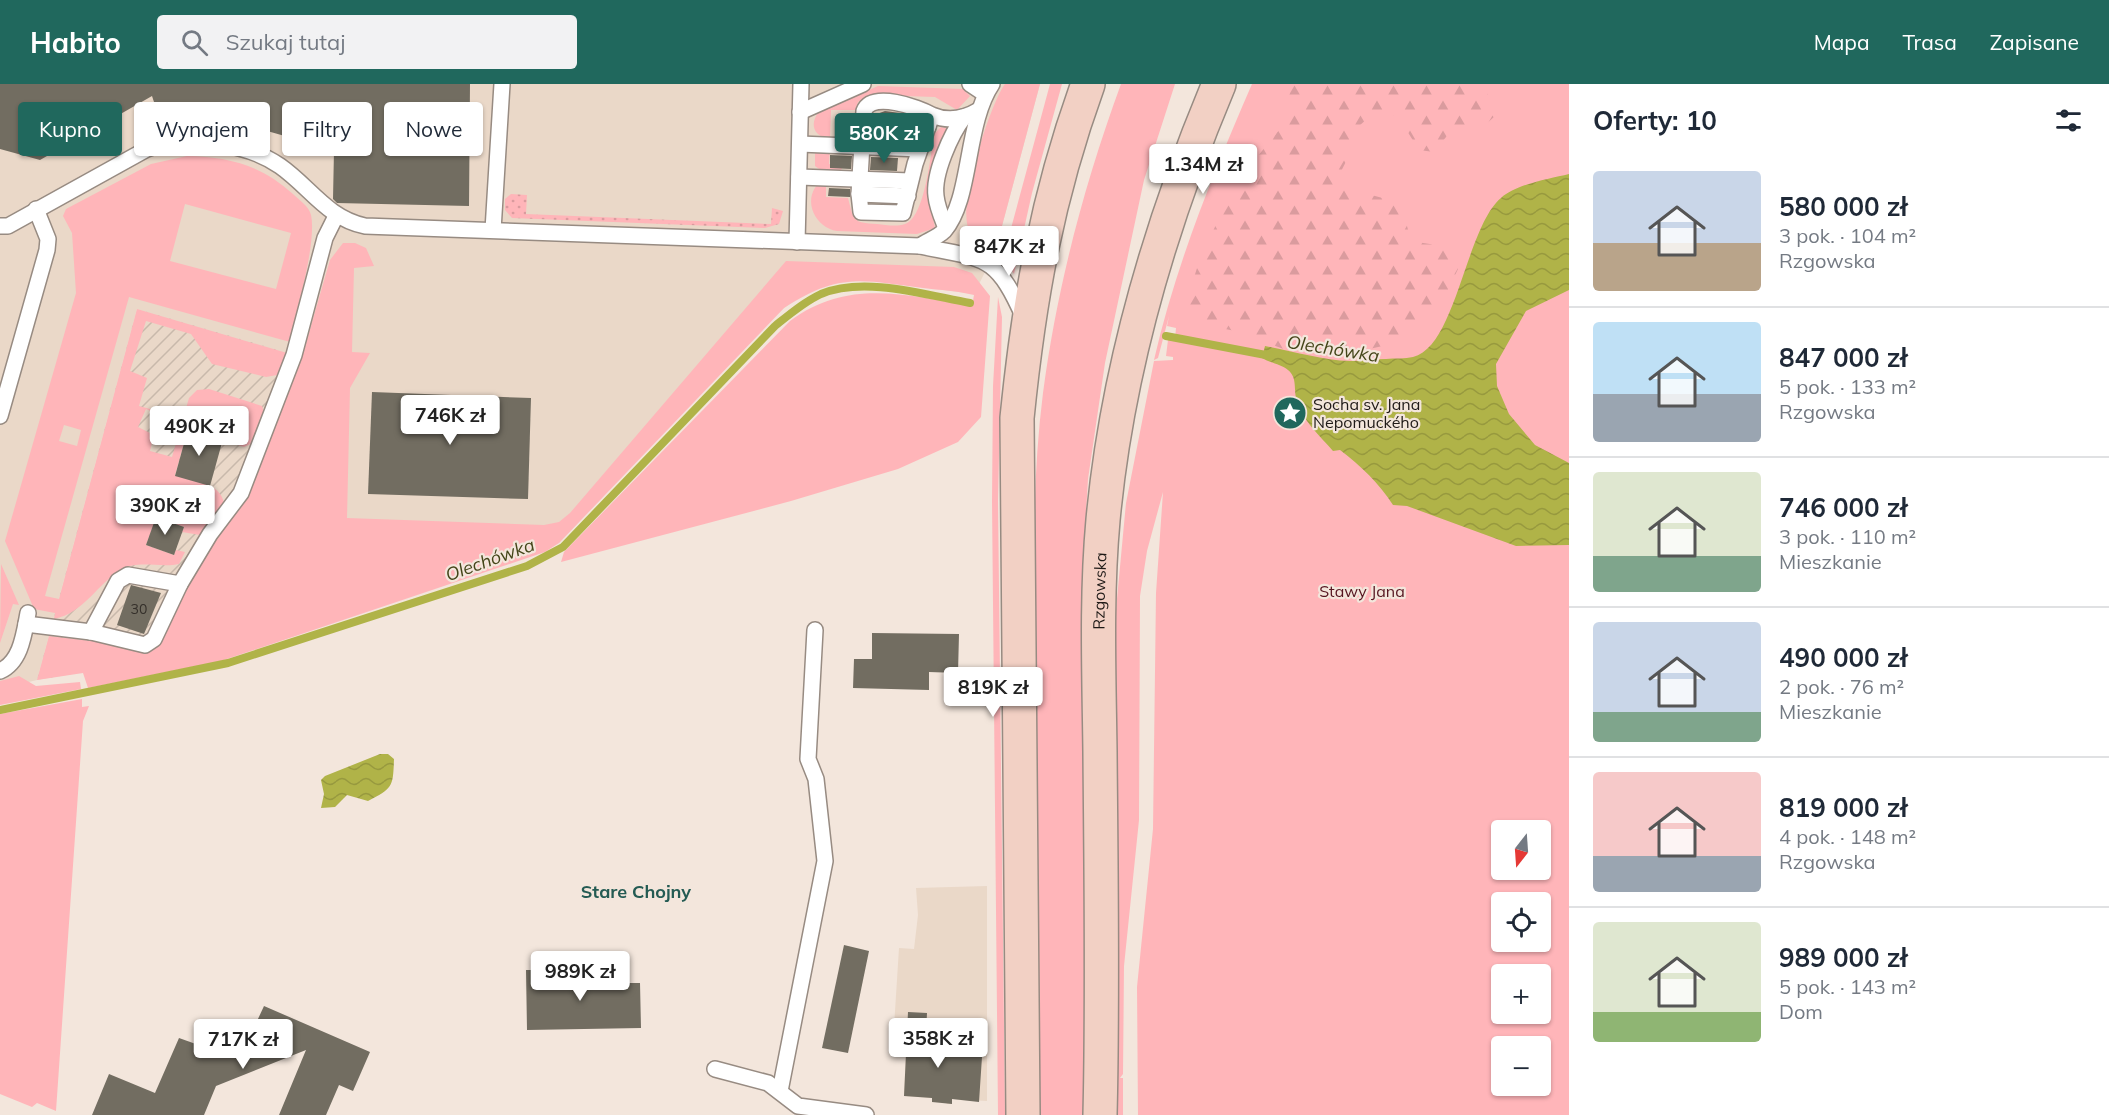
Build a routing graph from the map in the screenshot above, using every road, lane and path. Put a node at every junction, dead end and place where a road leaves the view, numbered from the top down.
1 (502, 84) edge
2 (801, 84) edge
3 (863, 84) edge
4 (970, 84) edge
5 (1088, 84) edge
6 (1219, 84) edge
7 (989, 89) edge
8 (979, 110) junction
9 (800, 112) junction
10 (964, 117) junction
11 (930, 121) junction
12 (863, 124) junction
13 (800, 144) junction
14 (862, 146) junction
15 (920, 149) junction
16 (799, 177) junction
17 (860, 178) junction
18 (910, 180) junction
19 (36, 209) junction
20 (336, 216) junction
21 (0, 226) edge
22 (946, 228) junction
23 (493, 230) junction
24 (797, 242) junction
25 (920, 246) junction
26 (1027, 324) junction
27 (0, 416) edge
28 (180, 584) junction
29 (815, 630) dead end
30 (91, 632) junction
31 (0, 671) edge
32 (716, 1069) dead end
33 (780, 1091) junction
34 (866, 1115) edge
35 (1023, 1115) edge
36 (1100, 1115) edge

1 - 23 lane
2 - 9 lane
3 - 9 lane
4 - 7 lane
5 - 26 main road
6 - 36 main road, Rzgowska
7 - 8 lane
8 - 10 lane
8 - 22 lane
9 - 13 lane
10 - 11 lane
10 - 22 lane
11 - 12 lane
11 - 12 lane
11 - 15 lane
12 - 14 lane
13 - 14 lane
13 - 16 lane
14 - 15 lane
14 - 17 lane
15 - 18 lane
16 - 17 lane
16 - 24 lane
17 - 18 lane
17 - 18 lane
19 - 20 lane
19 - 21 lane
19 - 27 lane
20 - 23 lane
20 - 28 lane
22 - 25 lane
23 - 24 lane
24 - 25 lane
25 - 26 lane
26 - 35 main road
28 - 30 lane
28 - 30 lane
29 - 33 lane
30 - 31 lane
32 - 33 lane
33 - 34 lane

